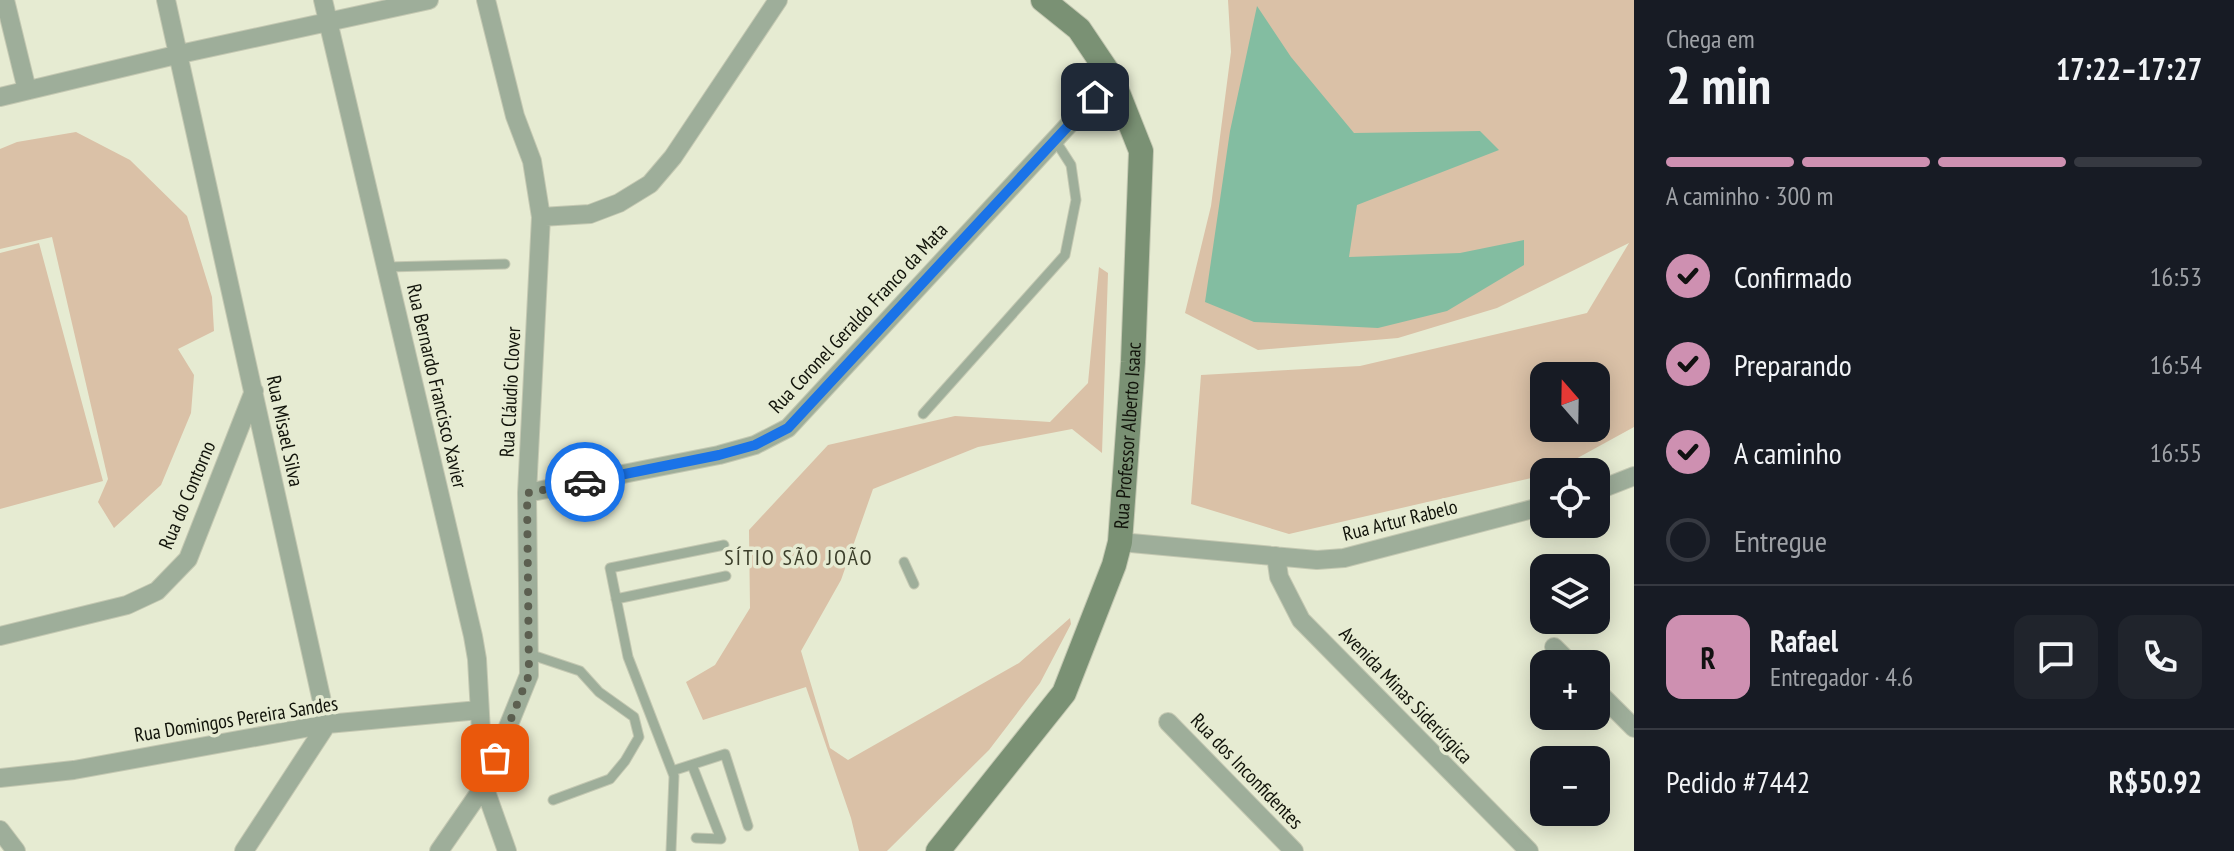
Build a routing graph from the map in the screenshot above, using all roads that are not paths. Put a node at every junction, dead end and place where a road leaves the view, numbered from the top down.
1 (5, 0) edge
2 (166, 0) edge
3 (323, 0) edge
4 (429, 0) edge
5 (486, 0) edge
6 (778, 0) edge
7 (1043, 0) edge
8 (328, 22) junction
9 (180, 54) junction
10 (1112, 78) junction
11 (27, 90) junction
12 (0, 97) edge
13 (1055, 140) junction
14 (541, 217) junction
15 (505, 264) dead end
16 (387, 267) junction
17 (254, 391) junction
18 (923, 414) dead end
19 (1634, 476) edge
20 (1610, 485) edge
21 (527, 493) junction
22 (1530, 510) edge
23 (1120, 542) junction
24 (724, 545) dead end
25 (1276, 556) junction
26 (904, 562) dead end
27 (726, 576) dead end
28 (914, 584) dead end
29 (616, 599) junction
30 (0, 636) edge
31 (1554, 647) dead end
32 (1557, 650) edge
33 (529, 654) junction
34 (1610, 704) edge
35 (479, 710) junction
36 (653, 721) junction
37 (1168, 722) dead end
38 (327, 724) junction
39 (636, 726) junction
40 (1634, 728) edge
41 (692, 765) junction
42 (672, 771) junction
43 (0, 778) edge
44 (484, 786) junction
45 (553, 800) dead end
46 (748, 826) dead end
47 (0, 830) edge
48 (696, 838) dead end
49 (1524, 849) edge
50 (16, 851) edge
51 (244, 851) edge
52 (439, 851) edge
53 (507, 851) edge
54 (671, 851) edge
55 (938, 851) edge
56 (1294, 851) edge

1 - 11 street
2 - 9 street, Rua Misael Silva
3 - 8 street, Rua Bernardo Francisco Xavier
4 - 8 street
5 - 14 street, Rua Cláudio Clover
6 - 14 street
7 - 10 main road, Rua Professor Alberto Isaac
8 - 9 street
8 - 16 street, Rua Bernardo Francisco Xavier
9 - 11 street
9 - 17 street, Rua Misael Silva
10 - 13 street, Rua Coronel Geraldo Franco da Mata
10 - 23 main road, Rua Professor Alberto Isaac
11 - 12 street
13 - 18 lane
13 - 21 street, Rua Coronel Geraldo Franco da Mata
14 - 21 street, Rua Cláudio Clover
15 - 16 lane
16 - 35 street, Rua Bernardo Francisco Xavier
17 - 30 street, Rua do Contorno
17 - 38 street, Rua Misael Silva
19 - 20 street
21 - 33 street, Rua Cláudio Clover
22 - 25 street, Rua Artur Rabelo
23 - 25 street, Rua Artur Rabelo
23 - 55 main road, Rua Professor Alberto Isaac
24 - 29 lane
25 - 49 street, Avenida Minas Siderúrgica
26 - 28 lane
27 - 29 lane
29 - 36 lane
31 - 32 street
33 - 39 lane
33 - 44 street, Rua Cláudio Clover
34 - 40 street
35 - 38 street, Rua Domingos Pereira Sandes
35 - 44 street, Rua Bernardo Francisco Xavier
36 - 39 lane
36 - 42 lane
37 - 56 street, Rua dos Inconfidentes
38 - 43 street, Rua Domingos Pereira Sandes
38 - 51 street
39 - 45 lane
41 - 42 lane
41 - 46 lane
41 - 48 lane
42 - 54 lane
44 - 52 street, Rua Cláudio Clover
44 - 53 street, Rua Bernardo Francisco Xavier
47 - 50 street

